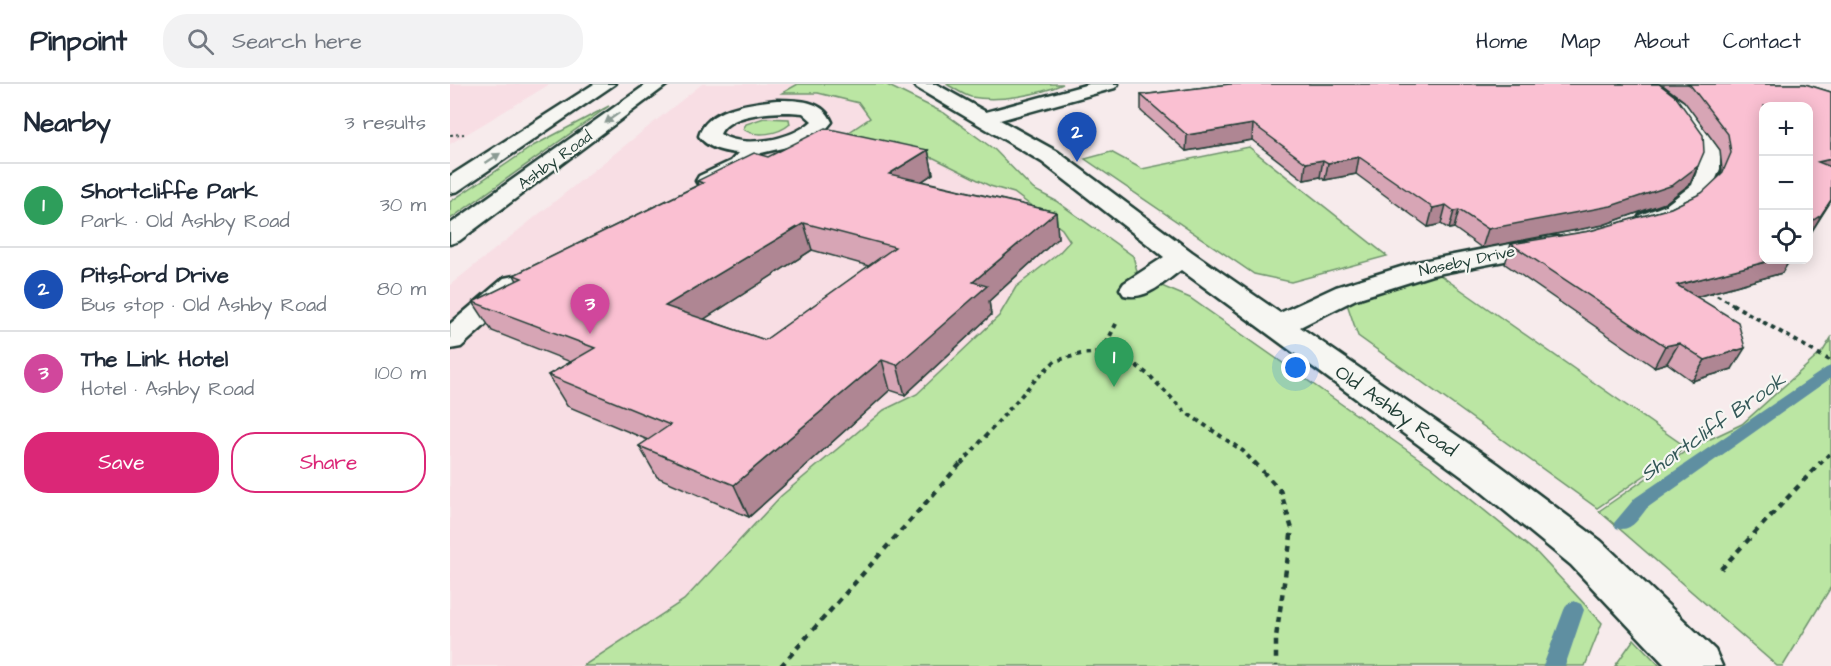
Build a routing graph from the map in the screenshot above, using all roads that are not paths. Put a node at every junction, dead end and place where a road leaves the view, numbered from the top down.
1 (606, 84) edge
2 (659, 84) edge
3 (923, 84) edge
4 (1109, 84) edge
5 (1645, 84) edge
6 (983, 119) junction
7 (754, 147) junction
8 (450, 186) edge
9 (688, 191) edge
10 (1621, 230) edge
11 (450, 236) edge
12 (1575, 240) edge
13 (1182, 258) junction
14 (536, 267) edge
15 (1134, 289) dead end
16 (1276, 327) junction
17 (450, 340) edge
18 (1698, 666) edge

8 -> 1 street, Ashby Road
2 -> 11 street, Ashby Road
3 - 6 street, Old Ashby Road
4 - 6 street
5 - 10 street
6 - 13 street, Old Ashby Road
7 - 7 street
7 - 9 street
12 - 16 street, Naseby Drive
13 - 15 street
13 - 16 street, Old Ashby Road
14 - 17 street
16 - 18 street, Old Ashby Road

